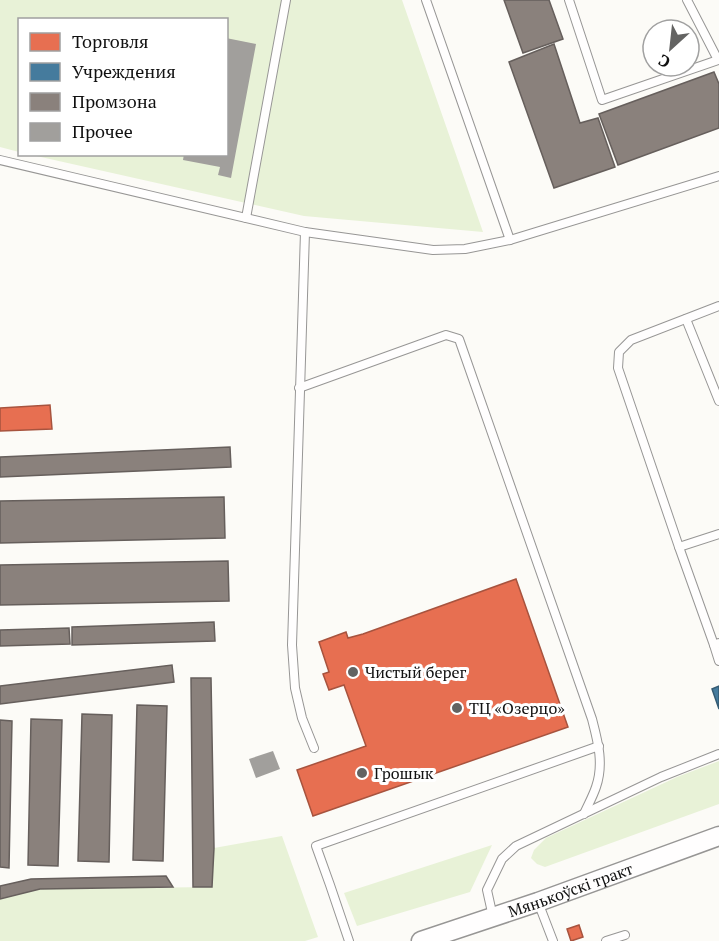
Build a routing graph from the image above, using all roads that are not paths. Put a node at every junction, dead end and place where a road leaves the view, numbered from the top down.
1 (286, 0) edge
2 (426, 0) edge
3 (569, 0) edge
4 (687, 0) edge
5 (718, 60) edge
6 (0, 160) edge
7 (719, 176) edge
8 (246, 218) junction
9 (305, 232) junction
10 (510, 240) junction
11 (719, 306) edge
12 (686, 319) junction
13 (299, 388) junction
14 (719, 401) edge
15 (719, 534) edge
16 (680, 547) junction
17 (716, 644) edge
18 (719, 661) edge
19 (599, 746) junction
20 (314, 748) dead end
21 (719, 754) edge
22 (584, 814) junction
23 (719, 836) edge
24 (538, 902) junction
25 (493, 917) junction
26 (625, 934) dead end
27 (349, 941) edge
28 (421, 941) edge
29 (553, 941) edge
30 (606, 941) edge

1 - 8 lane
2 - 10 lane
3 - 5 lane
4 - 5 lane
6 - 8 lane
7 - 10 lane
8 - 9 lane
9 - 10 lane
9 - 13 lane
11 - 12 lane
12 - 14 lane
12 - 16 lane
13 - 19 lane
13 - 20 lane
15 - 16 lane
16 - 17 lane
17 - 18 lane
19 - 22 lane
19 - 27 lane
21 - 22 lane
22 - 25 lane
23 - 24 street, Мянькоўскі тракт
24 - 25 street, Мянькоўскі тракт
24 - 29 lane
25 - 28 street, Мянькоўскі тракт
26 - 30 lane

